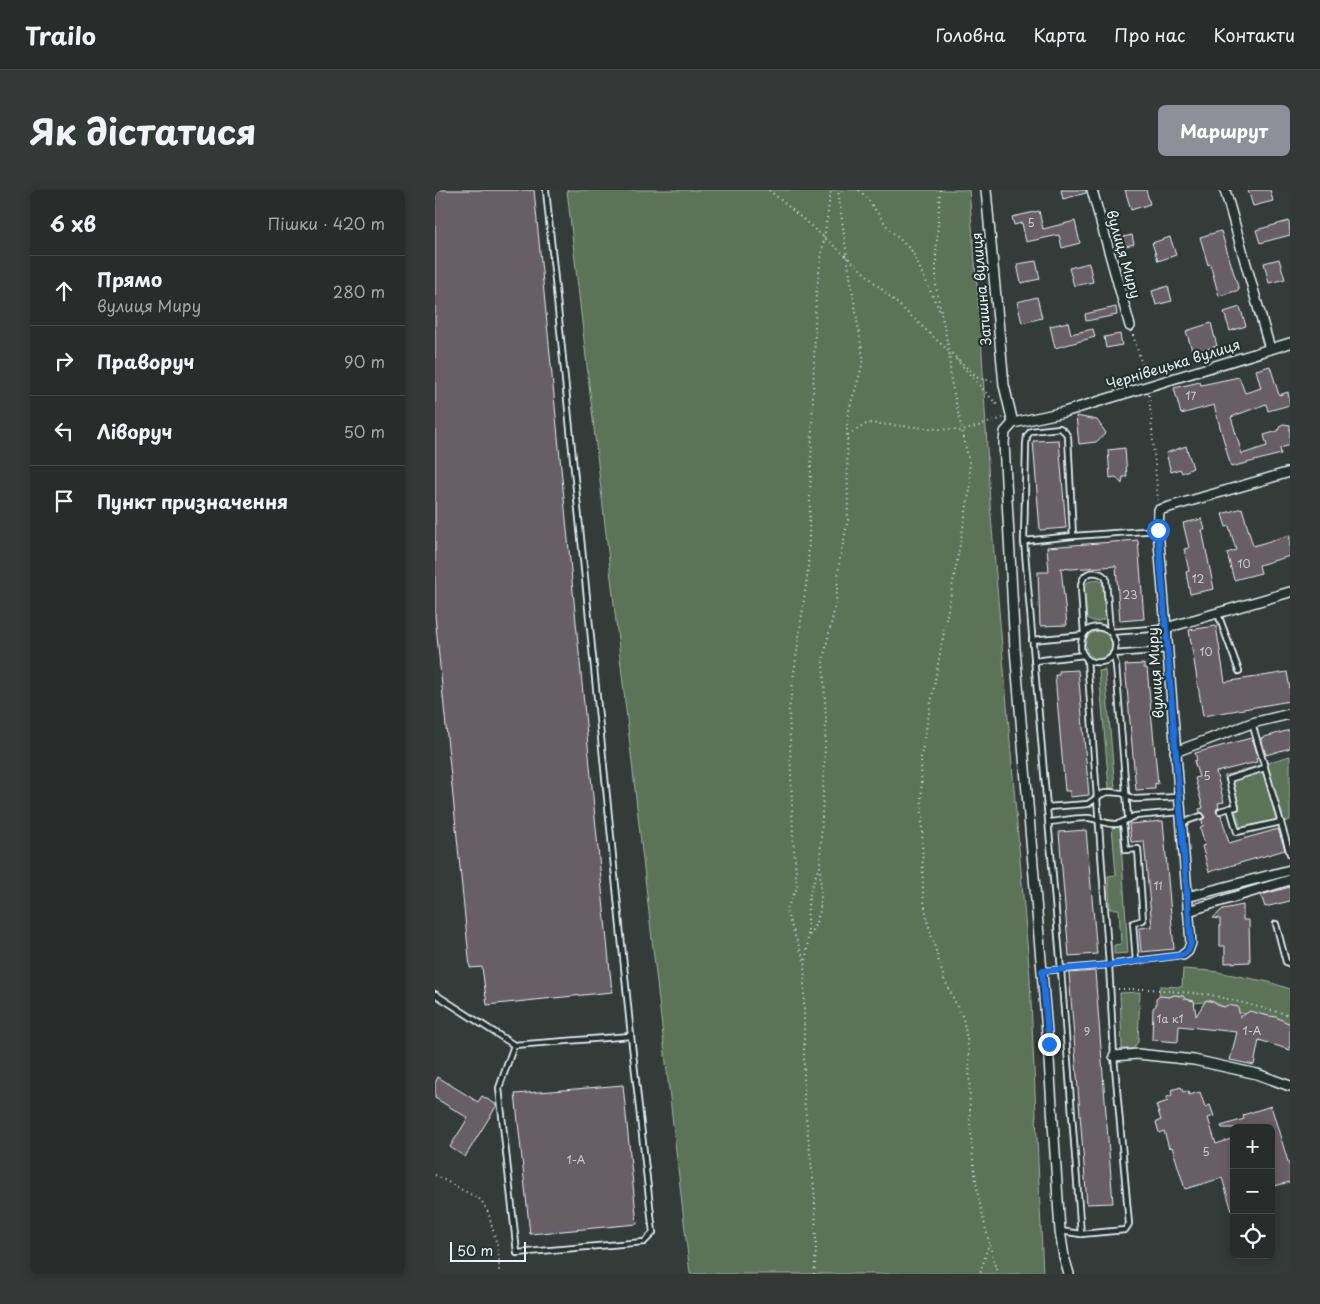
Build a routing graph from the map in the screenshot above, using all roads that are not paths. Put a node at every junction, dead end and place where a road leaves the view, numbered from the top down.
1 (546, 190) edge
2 (986, 190) edge
3 (1092, 190) edge
4 (1225, 190) edge
5 (1130, 326) road end
6 (1290, 343) edge
7 (1270, 349) junction
8 (1013, 423) junction
9 (1290, 472) edge
10 (1158, 530) junction
11 (1073, 536) junction
12 (1024, 541) junction
13 (1290, 592) edge
14 (1218, 614) junction
15 (1165, 628) junction
16 (1110, 632) junction
17 (1084, 634) junction
18 (1032, 640) junction
19 (1167, 650) junction
20 (1113, 654) junction
21 (1085, 657) junction
22 (1034, 661) junction
23 (1239, 671) dead end
24 (1290, 714) edge
25 (1252, 723) junction
26 (1175, 752) junction
27 (1265, 768) junction
28 (1126, 795) junction
29 (1179, 797) junction
30 (1097, 799) junction
31 (1047, 807) junction
32 (1230, 808) junction
33 (1220, 811) dead end
34 (1180, 812) junction
35 (1201, 816) dead end
36 (1128, 818) junction
37 (1099, 821) junction
38 (1049, 822) junction
39 (1123, 822) junction
40 (1281, 822) junction
41 (1181, 823) junction
42 (1290, 854) edge
43 (1290, 870) edge
44 (1290, 880) edge
45 (1187, 897) junction
46 (1188, 911) junction
47 (1276, 924) dead end
48 (1183, 955) joint
49 (1137, 961) junction
50 (1290, 964) edge
51 (1109, 965) junction
52 (1061, 970) junction
53 (1042, 971) junction
54 (435, 994) edge
55 (631, 1036) junction
56 (514, 1046) junction
57 (1114, 1056) junction
58 (1290, 1086) edge
59 (1060, 1231) junction
60 (1081, 1234) junction
61 (1069, 1274) edge

1 - 55 lane
2 - 8 street, Затишна вулиця
3 - 5 street, вулиця Миру
4 - 7 street
6 - 7 street, Чернівецька вулиця
7 - 8 street, Чернівецька вулиця
8 - 53 street
9 - 10 street, вулиця Миру
10 - 11 lane
10 - 15 street, вулиця Миру
11 - 12 lane
11 - 12 lane
12 - 18 lane
13 - 14 street
14 - 15 street
14 - 23 lane
15 - 16 lane
15 - 19 street, вулиця Миру
16 - 17 lane
16 - 17 lane
16 - 20 lane
17 - 18 lane
17 - 21 lane
18 - 22 lane
19 - 20 lane
19 - 26 street, вулиця Миру
20 - 21 lane
20 - 28 lane
21 - 22 lane
21 - 30 lane
22 - 31 lane
24 - 25 street
25 - 26 street
25 - 27 lane
26 - 29 street, вулиця Миру
27 - 32 lane
27 - 40 lane
28 - 29 lane
28 - 30 lane
28 - 36 lane
29 - 34 street, вулиця Миру
30 - 31 lane
30 - 37 lane
31 - 38 lane
32 - 33 lane
32 - 40 lane
34 - 36 lane
34 - 41 street, вулиця Миру
35 - 41 lane
36 - 39 lane
37 - 38 lane
37 - 39 lane
37 - 51 lane
38 - 52 lane
39 - 49 lane
40 - 42 lane
41 - 45 street, вулиця Миру
43 - 45 street
44 - 46 street
45 - 46 street, вулиця Миру
46 - 48 street, вулиця Миру
47 - 50 lane
48 - 49 lane
49 - 51 lane
51 - 52 lane
51 - 57 lane
52 - 53 lane
52 - 60 lane
53 - 59 street
54 - 56 lane
55 - 56 lane
55 - 56 lane
57 - 58 street
57 - 60 lane
59 - 60 lane
59 - 61 street

